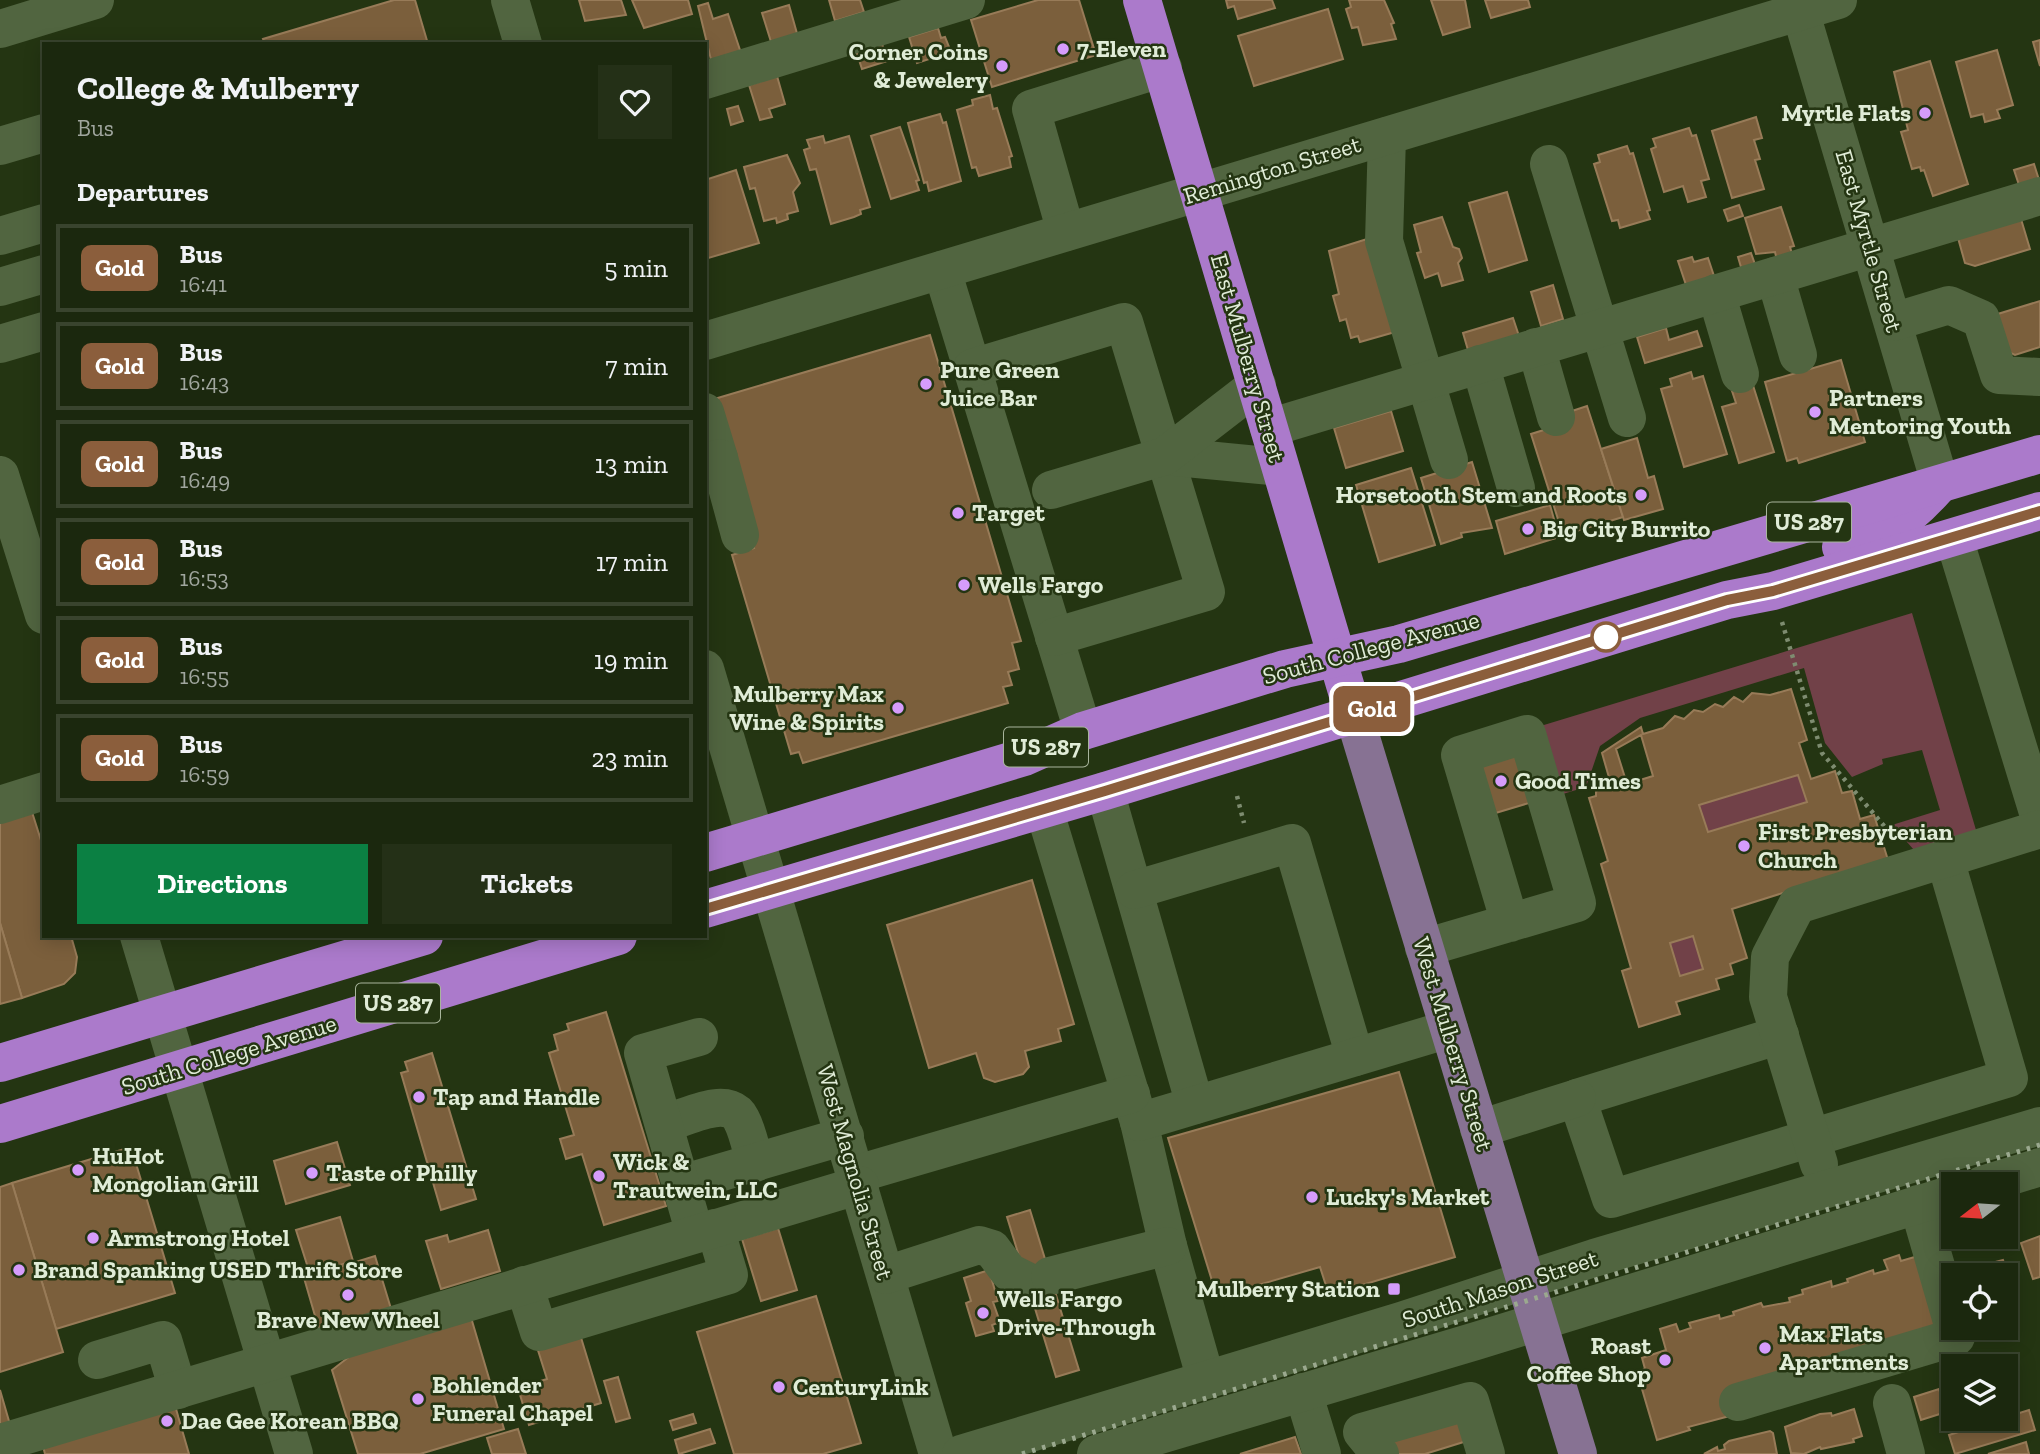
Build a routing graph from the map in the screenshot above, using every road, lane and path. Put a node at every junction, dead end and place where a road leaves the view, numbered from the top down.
1 (95, 0) edge
2 (510, 0) edge
3 (966, 0) edge
4 (1142, 0) edge
5 (1838, 0) edge
6 (1799, 6) edge
7 (0, 29) edge
8 (522, 42) edge
9 (1163, 68) junction
10 (707, 79) edge
11 (42, 134) edge
12 (1387, 136) junction
13 (0, 146) edge
14 (1549, 164) dead end
15 (1200, 192) junction
16 (2038, 202) edge
17 (42, 224) edge
18 (1066, 232) junction
19 (0, 236) edge
20 (1871, 247) junction
21 (942, 270) junction
22 (42, 275) edge
23 (1775, 276) junction
24 (0, 288) edge
25 (1716, 293) junction
26 (1893, 322) junction
27 (1599, 328) junction
28 (42, 332) edge
29 (707, 340) edge
30 (0, 344) edge
31 (1536, 348) junction
32 (1798, 355) dead end
33 (1480, 365) junction
34 (972, 368) junction
35 (1740, 374) dead end
36 (2040, 377) edge
37 (1426, 381) junction
38 (1257, 385) junction
39 (1556, 417) dead end
40 (1627, 418) dead end
41 (707, 427) edge
42 (1269, 428) junction
43 (2040, 454) edge
44 (1165, 456) junction
45 (1450, 460) dead end
46 (712, 465) edge
47 (1280, 467) junction
48 (0, 475) edge
49 (2040, 478) edge
50 (1940, 483) junction
51 (1516, 488) dead end
52 (1052, 490) dead end
53 (2040, 511) edge
54 (740, 535) dead end
55 (1954, 538) junction
56 (21, 542) edge
57 (1773, 591) junction
58 (1727, 600) junction
59 (42, 609) edge
60 (1054, 637) junction
61 (1337, 657) junction
62 (707, 675) edge
63 (1354, 715) junction
64 (1083, 731) junction
65 (1105, 791) junction
66 (42, 792) edge
67 (0, 805) edge
68 (1044, 809) junction
69 (2040, 820) edge
70 (2040, 829) edge
71 (756, 838) junction
72 (707, 852) edge
73 (1932, 863) junction
74 (771, 890) junction
75 (1134, 890) junction
76 (707, 908) edge
77 (1510, 923) junction
78 (140, 938) edge
79 (417, 938) edge
80 (611, 938) edge
81 (1424, 948) junction
82 (162, 1014) junction
83 (1449, 1029) junction
84 (1780, 1035) junction
85 (699, 1037) dead end
86 (1355, 1057) junction
87 (0, 1063) edge
88 (179, 1069) junction
89 (1577, 1098) junction
90 (1195, 1105) junction
91 (1135, 1108) junction
92 (0, 1124) edge
93 (664, 1124) junction
94 (2040, 1126) edge
95 (1479, 1129) junction
96 (845, 1136) junction
97 (1811, 1140) junction
98 (755, 1163) junction
99 (2040, 1167) edge
100 (2018, 1174) edge
101 (858, 1180) junction
102 (681, 1184) junction
103 (1827, 1190) junction
104 (1936, 1199) edge
105 (705, 1231) junction
106 (1168, 1246) junction
107 (1945, 1263) edge
108 (886, 1275) junction
109 (1525, 1282) junction
110 (524, 1285) junction
111 (1537, 1321) junction
112 (1941, 1334) edge
113 (97, 1360) dead end
114 (268, 1363) junction
115 (1206, 1380) junction
116 (1340, 1381) junction
117 (178, 1390) junction
118 (1303, 1392) junction
119 (1738, 1402) dead end
120 (1892, 1403) dead end
121 (0, 1443) edge
122 (1371, 1443) edge
123 (1113, 1452) edge
124 (1480, 1453) edge
125 (294, 1454) edge
126 (938, 1454) edge
127 (961, 1454) edge
128 (1322, 1454) edge
129 (1578, 1454) edge
130 (1906, 1454) edge

1 - 7 street
2 - 8 street
3 - 10 street
4 - 9 highway, East Mulberry Street
5 - 6 street, Remington Street
6 - 12 street, Remington Street
6 - 20 street, East Myrtle Street
9 - 15 highway, East Mulberry Street
9 - 18 street
11 - 13 street
12 - 15 street, Remington Street
12 - 37 street
14 - 27 street
15 - 18 street, Remington Street
15 - 38 highway, East Mulberry Street
16 - 20 street
17 - 19 street
18 - 21 street, Remington Street
20 - 23 street
20 - 26 street, East Myrtle Street
21 - 29 street, Remington Street
21 - 34 street
22 - 24 street
23 - 25 street
23 - 32 street
25 - 27 street
25 - 35 street
26 - 36 street
26 - 50 street, East Myrtle Street
27 - 31 street
27 - 40 street
28 - 30 street
31 - 33 street
31 - 39 street
33 - 37 street
33 - 51 street
34 - 44 street
34 - 60 street
37 - 42 street
37 - 45 street
38 - 42 highway, East Mulberry Street
38 - 44 street
41 - 46 street
42 - 47 highway, East Mulberry Street
43 - 50 highway, South College Avenue / US 287
44 - 47 street
44 - 52 street
44 - 60 street
46 - 54 street
47 - 61 highway, East Mulberry Street
48 - 56 street
49 - 55 highway
50 - 58 highway
50 - 61 highway, South College Avenue / US 287
53 - 55 highway, US 287
55 - 57 highway, US 287
55 - 69 street
56 - 59 street
57 - 58 highway, US 287
57 - 73 path
58 - 63 highway, US 287
60 - 64 street
61 - 63 highway, East Mulberry Street
61 - 64 highway, South College Avenue / US 287
62 - 71 street, West Magnolia Street
63 - 65 highway, US 287
63 - 81 main road, West Mulberry Street
64 - 71 highway, South College Avenue / US 287
65 - 68 highway, US 287
65 - 75 street
66 - 67 street
68 - 74 highway, US 287
68 - 91 street
70 - 73 street
71 - 72 highway, South College Avenue / US 287
71 - 74 street, West Magnolia Street
73 - 84 street
73 - 97 street
74 - 76 highway, US 287
74 - 96 street, West Magnolia Street
75 - 86 street
75 - 90 street
77 - 77 street
77 - 81 street
78 - 82 street
79 - 82 highway, US 287
80 - 88 highway, South College Avenue / US 287
81 - 83 main road, West Mulberry Street
82 - 87 highway, US 287
82 - 88 street
83 - 86 street
83 - 95 main road, West Mulberry Street
84 - 89 street
84 - 97 street
85 - 93 street
86 - 90 street
88 - 92 highway, South College Avenue / US 287
88 - 114 street
89 - 95 street
89 - 97 street
90 - 91 street
91 - 101 street
91 - 106 street
93 - 98 street
93 - 102 street
94 - 103 street, South Mason Street
95 - 109 main road, West Mulberry Street
96 - 98 street
96 - 101 street, West Magnolia Street
97 - 103 street
98 - 102 street
99 - 100 street
101 - 105 street
101 - 108 street, West Magnolia Street
102 - 105 street
103 - 109 street, South Mason Street
104 - 107 street
104 - 111 street, South Mason Street
105 - 110 street
105 - 110 street
106 - 108 street
106 - 115 street
108 - 126 street, West Magnolia Street
109 - 111 main road, West Mulberry Street
109 - 115 street, South Mason Street
110 - 114 street
111 - 116 street, South Mason Street
111 - 129 main road, West Mulberry Street
112 - 119 street
113 - 117 street
114 - 117 street
114 - 125 street
115 - 127 street, South Mason Street
116 - 118 street, South Mason Street
116 - 122 street
117 - 121 street
118 - 123 street, South Mason Street
118 - 128 street
120 - 130 street
122 - 124 street

